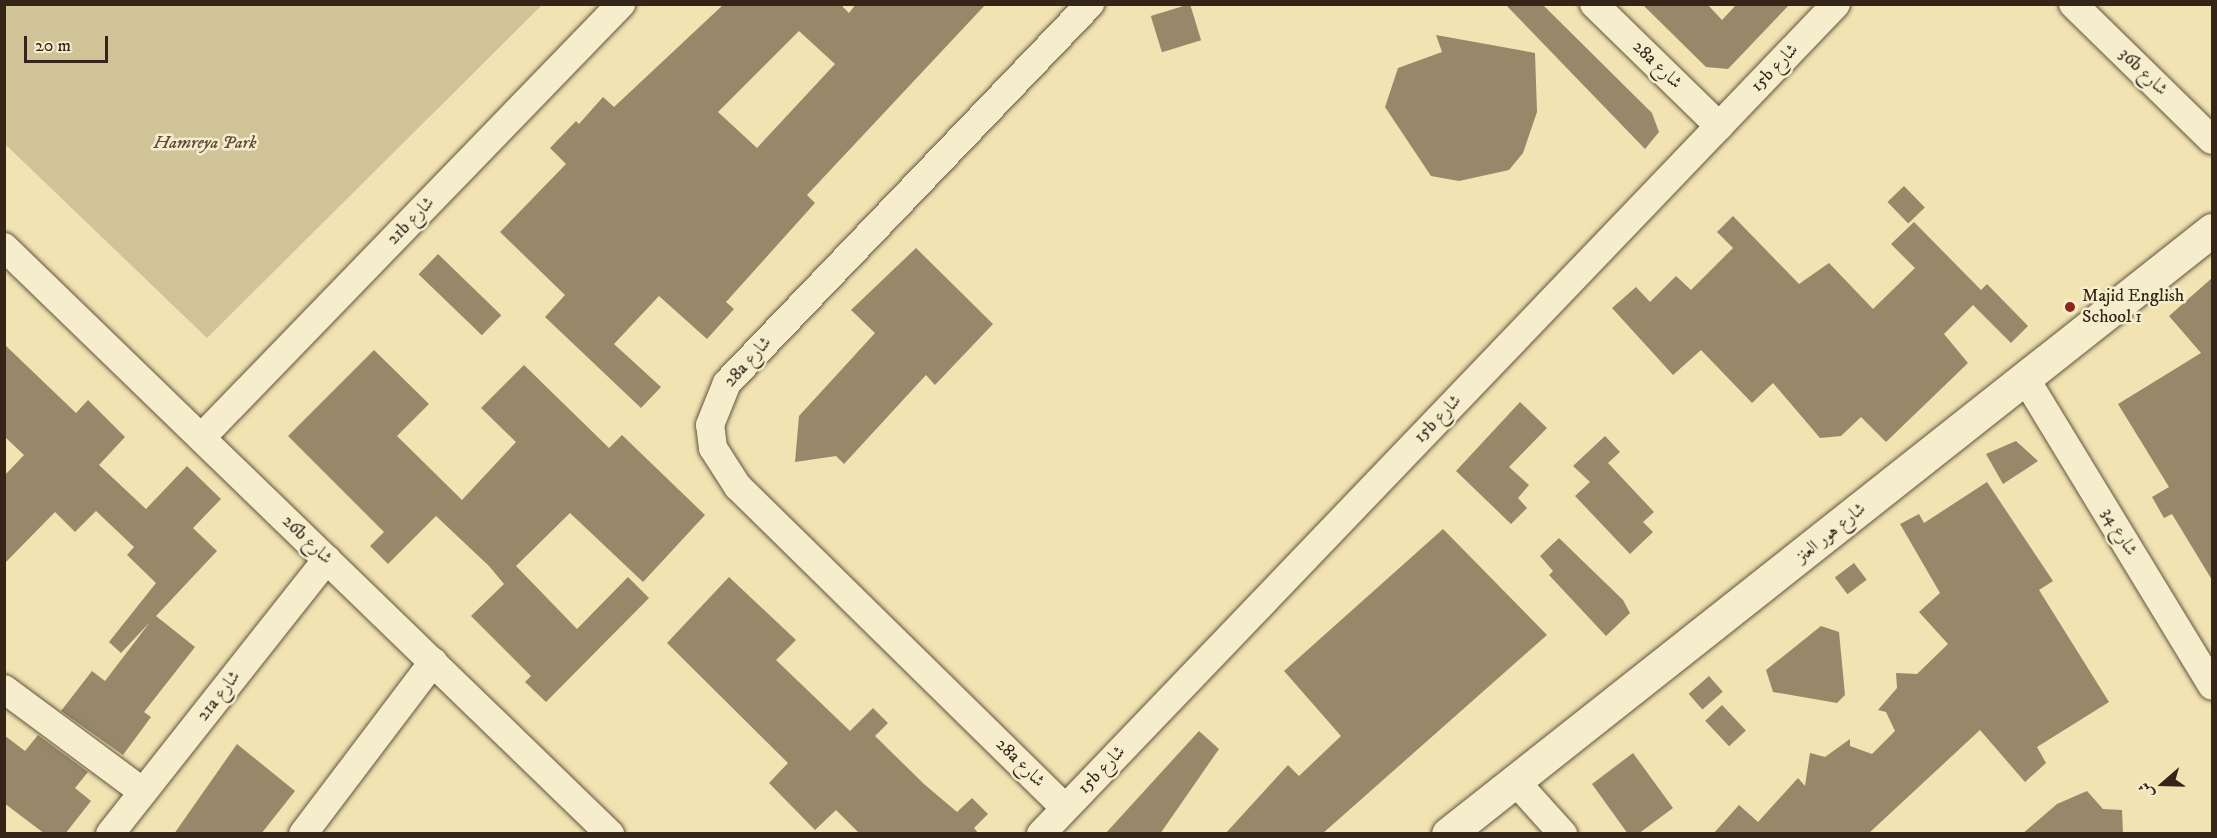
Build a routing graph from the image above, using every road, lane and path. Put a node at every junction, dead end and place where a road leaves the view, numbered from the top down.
1 (621, 4) edge
2 (1090, 4) edge
3 (1594, 4) edge
4 (1836, 4) edge
5 (2073, 4) edge
6 (1719, 126) junction
7 (2212, 140) edge
8 (2212, 230) edge
9 (4, 246) edge
10 (2025, 378) junction
11 (202, 438) junction
12 (327, 559) junction
13 (433, 662) junction
14 (2212, 686) edge
15 (4, 689) edge
16 (1517, 783) junction
17 (143, 792) junction
18 (1065, 808) junction
19 (115, 832) edge
20 (303, 834) edge
21 (610, 834) edge
22 (1041, 834) edge
23 (1448, 834) edge
24 (1563, 834) edge

1 - 11 street, 21b شارع
2 - 18 street, 28a شارع
3 - 6 street, 28a شارع
4 - 6 street, 15b شارع
5 - 7 street, 36b شارع
6 - 18 street, 15b شارع
8 - 10 street, شارع هور العنز
9 - 11 street, 26b شارع
10 - 14 street, شارع 34
10 - 16 street, شارع هور العنز
11 - 12 street, 26b شارع
12 - 13 street, 26b شارع
12 - 17 street, 21a شارع
13 - 20 street
13 - 21 street, 26b شارع
15 - 17 street
16 - 23 street, شارع هور العنز
16 - 24 street
17 - 19 street, 21a شارع
18 - 22 street, 15b شارع

